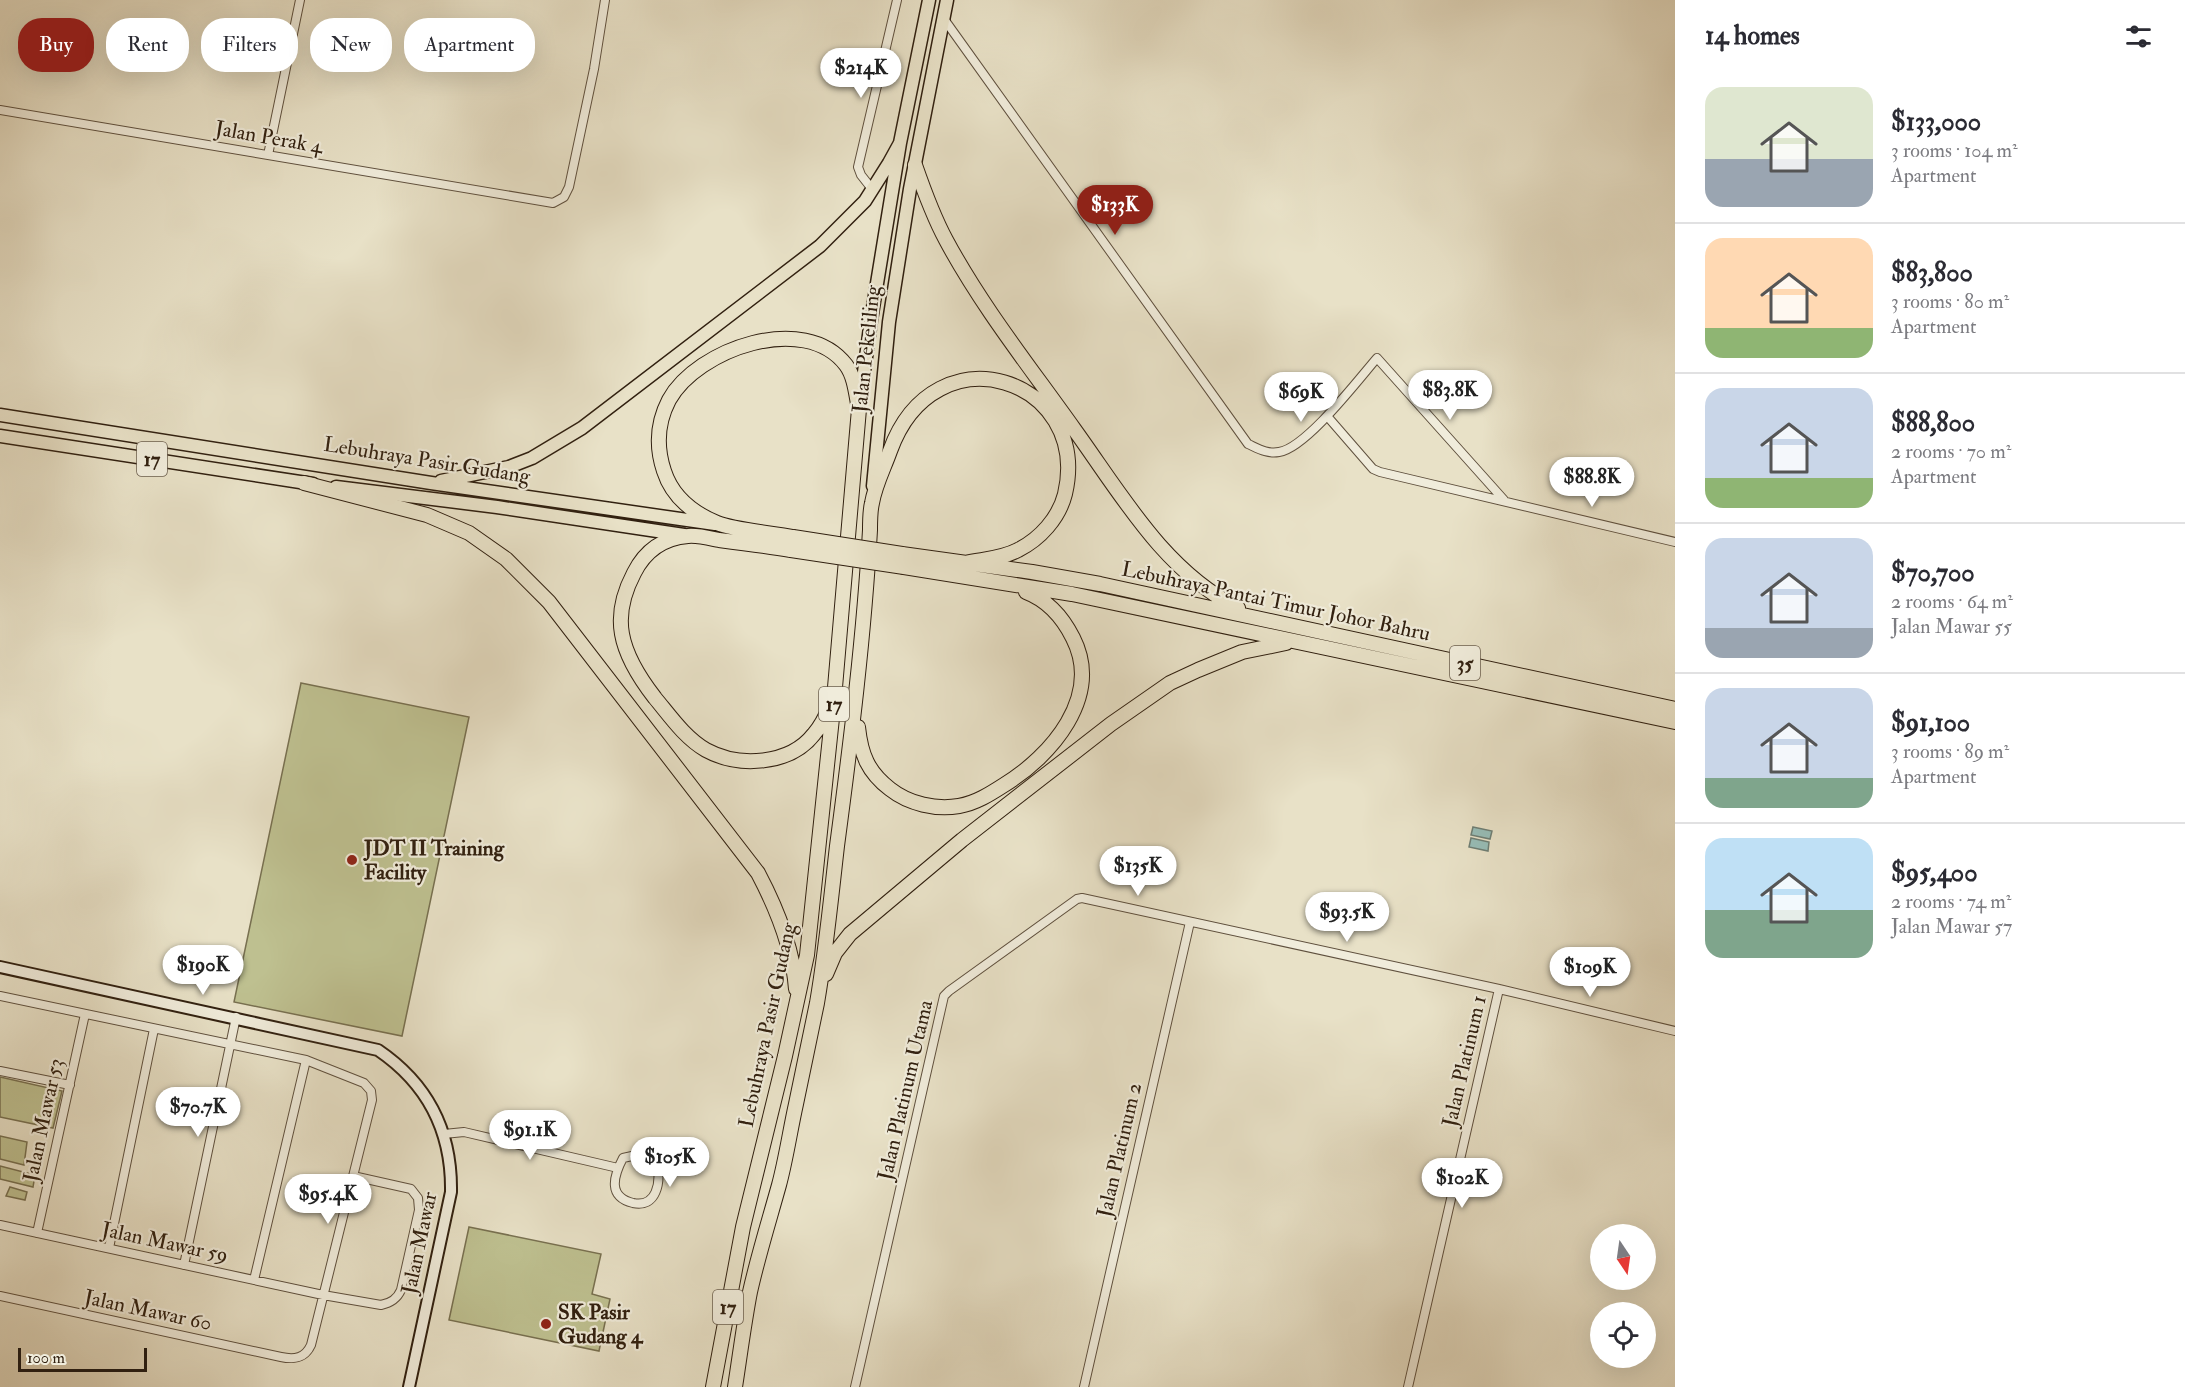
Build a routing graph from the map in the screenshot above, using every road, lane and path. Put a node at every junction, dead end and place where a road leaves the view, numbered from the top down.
1 (300, 0) edge
2 (605, 0) edge
3 (897, 0) edge
4 (929, 0) edge
5 (947, 0) edge
6 (944, 19) junction
7 (0, 110) edge
8 (900, 143) junction
9 (268, 155) junction
10 (915, 165) junction
11 (872, 189) junction
12 (859, 409) junction
13 (0, 415) edge
14 (1328, 416) junction
15 (0, 436) edge
16 (304, 483) junction
17 (431, 483) junction
18 (1504, 500) junction
19 (872, 502) junction
20 (719, 524) junction
21 (688, 536) junction
22 (1675, 542) edge
23 (792, 543) junction
24 (903, 561) junction
25 (965, 563) junction
26 (1003, 584) junction
27 (1256, 617) junction
28 (1297, 642) junction
29 (834, 699) junction
30 (855, 707) junction
31 (1675, 709) edge
32 (1675, 722) edge
33 (1190, 922) junction
34 (0, 967) edge
35 (1499, 990) junction
36 (0, 996) edge
37 (797, 997) junction
38 (817, 1001) junction
39 (85, 1014) junction
40 (236, 1017) junction
41 (154, 1029) junction
42 (1675, 1030) edge
43 (230, 1044) junction
44 (306, 1060) junction
45 (0, 1071) edge
46 (70, 1084) junction
47 (444, 1134) junction
48 (618, 1168) junction
49 (353, 1176) junction
50 (0, 1225) edge
51 (37, 1233) junction
52 (109, 1248) junction
53 (184, 1265) junction
54 (254, 1280) junction
55 (323, 1295) junction
56 (0, 1296) edge
57 (409, 1387) edge
58 (713, 1387) edge
59 (735, 1387) edge
60 (855, 1387) edge
61 (1084, 1387) edge
62 (1408, 1387) edge

1 - 9 street
2 - 9 street, Jalan Perak 4
3 - 11 street
4 - 8 main road, Jalan Pekeliling
5 - 6 main road, Jalan Pekeliling
6 - 10 main road, Jalan Pekeliling
6 - 14 street
7 - 9 street, Jalan Perak 4
8 - 11 main road
8 - 12 main road, Jalan Pekeliling
10 - 19 main road, Jalan Pekeliling / 17
10 - 27 highway
11 - 17 main road
12 - 20 highway, Lebuhraya Pasir Gudang
12 - 29 highway, Lebuhraya Pasir Gudang / 17
13 - 17 main road, Lebuhraya Pasir Gudang / 17
14 - 18 street
14 - 18 street
15 - 16 main road, Lebuhraya Pasir Gudang / 17
16 - 21 main road, Lebuhraya Pasir Gudang / 17
16 - 37 highway
17 - 20 main road, Lebuhraya Pasir Gudang / 17
18 - 22 street
19 - 25 highway
19 - 30 highway, Jalan Pekeliling / 17
20 - 23 highway, Lebuhraya Pasir Gudang / 17
21 - 23 highway, Lebuhraya Pasir Gudang / 17
21 - 29 highway
23 - 24 highway, Lebuhraya Pasir Gudang / 17, bridge
24 - 25 highway, Lebuhraya Pantai Timur Johor Bahru / 17
24 - 26 highway, Lebuhraya Pantai Timur Johor Bahru / 17
25 - 27 highway, Lebuhraya Pantai Timur Johor Bahru / 35
26 - 28 highway, Lebuhraya Pantai Timur Johor Bahru / 35
26 - 30 highway
27 - 31 highway, Lebuhraya Pantai Timur Johor Bahru / 35
28 - 32 highway, Lebuhraya Pantai Timur Johor Bahru / 35
28 - 38 highway
29 - 37 highway, Lebuhraya Pasir Gudang / 17
30 - 38 highway, Lebuhraya Pasir Gudang / 17
33 - 35 street, Jalan Platinum Utama
33 - 60 street, Jalan Platinum Utama
33 - 61 street, Jalan Platinum 2
34 - 40 street, Jalan Mawar
35 - 42 street, Jalan Platinum Utama
35 - 62 street, Jalan Platinum 1
36 - 39 street
37 - 58 highway, Lebuhraya Pasir Gudang / 17
38 - 59 highway, Lebuhraya Pasir Gudang / 17
39 - 41 street
39 - 46 street, Jalan Mawar 53
40 - 43 street
40 - 47 street, Jalan Mawar
41 - 43 street
41 - 52 street
43 - 44 street
43 - 53 street
44 - 49 street
44 - 54 street
45 - 46 street
46 - 51 street, Jalan Mawar 53
47 - 48 street
47 - 57 street, Jalan Mawar
48 - 48 street
49 - 55 street
49 - 55 street, Jalan Mawar 59
50 - 51 street, Jalan Mawar 59
51 - 52 street, Jalan Mawar 59
52 - 53 street, Jalan Mawar 59
53 - 54 street, Jalan Mawar 59
54 - 55 street, Jalan Mawar 59
55 - 56 street, Jalan Mawar 60

